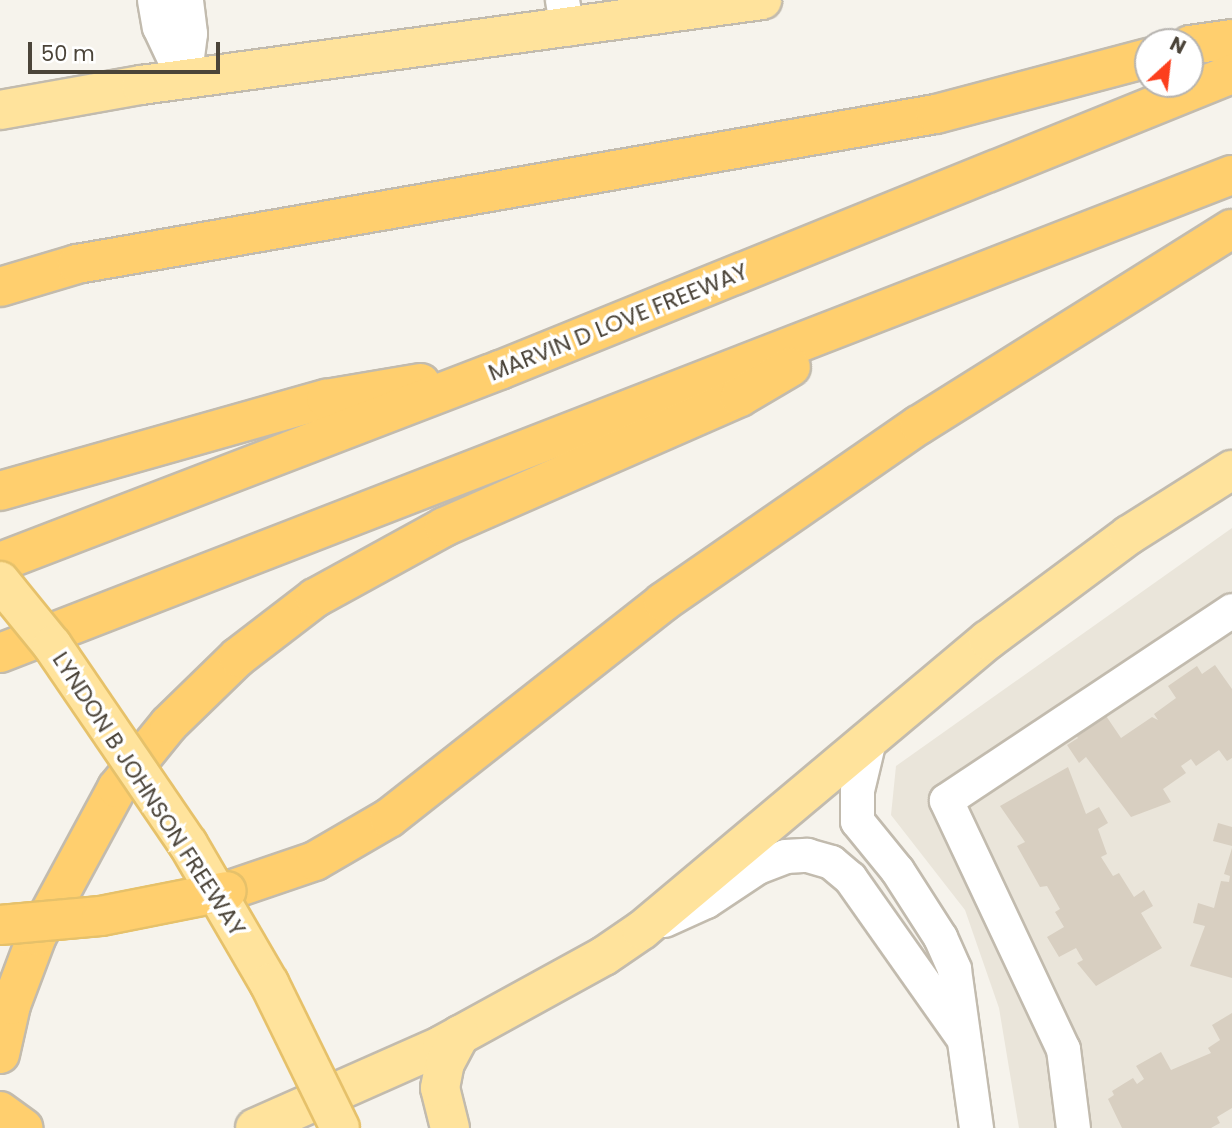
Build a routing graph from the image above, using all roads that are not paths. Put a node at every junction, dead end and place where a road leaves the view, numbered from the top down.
1 (154, 0) edge
2 (186, 0) edge
3 (762, 0) edge
4 (564, 14) edge
5 (1232, 39) edge
6 (1204, 43) edge
7 (1134, 62) edge
8 (1232, 74) edge
9 (184, 80) junction
10 (0, 110) edge
11 (1232, 175) edge
12 (1232, 229) edge
13 (0, 286) edge
14 (898, 306) junction
15 (500, 370) junction
16 (1232, 471) edge
17 (0, 491) edge
18 (0, 562) edge
19 (0, 581) edge
20 (1232, 610) edge
21 (0, 653) edge
22 (869, 740) junction
23 (0, 925) edge
24 (642, 930) junction
25 (960, 1034) junction
26 (460, 1035) junction
27 (0, 1054) edge
28 (0, 1111) edge
29 (23, 1128) edge
30 (256, 1128) edge
31 (340, 1128) edge
32 (450, 1128) edge
33 (976, 1128) edge
34 (1073, 1128) edge

1 - 9 street
2 - 9 street
3 - 4 main road
4 - 9 main road
5 - 6 highway
7 - 13 highway
8 - 15 highway, MARVIN D LOVE FREEWAY
9 - 10 main road
11 - 14 highway
12 - 23 highway, bridge
14 - 21 highway
14 - 27 highway
15 - 17 highway
15 - 18 highway, MARVIN D LOVE FREEWAY
16 - 22 main road
19 - 31 main road, LYNDON B JOHNSON FREEWAY, bridge
20 - 34 street
22 - 24 main road
22 - 25 street
24 - 25 street
24 - 26 main road
25 - 33 street
26 - 30 main road
26 - 32 main road
28 - 29 highway

